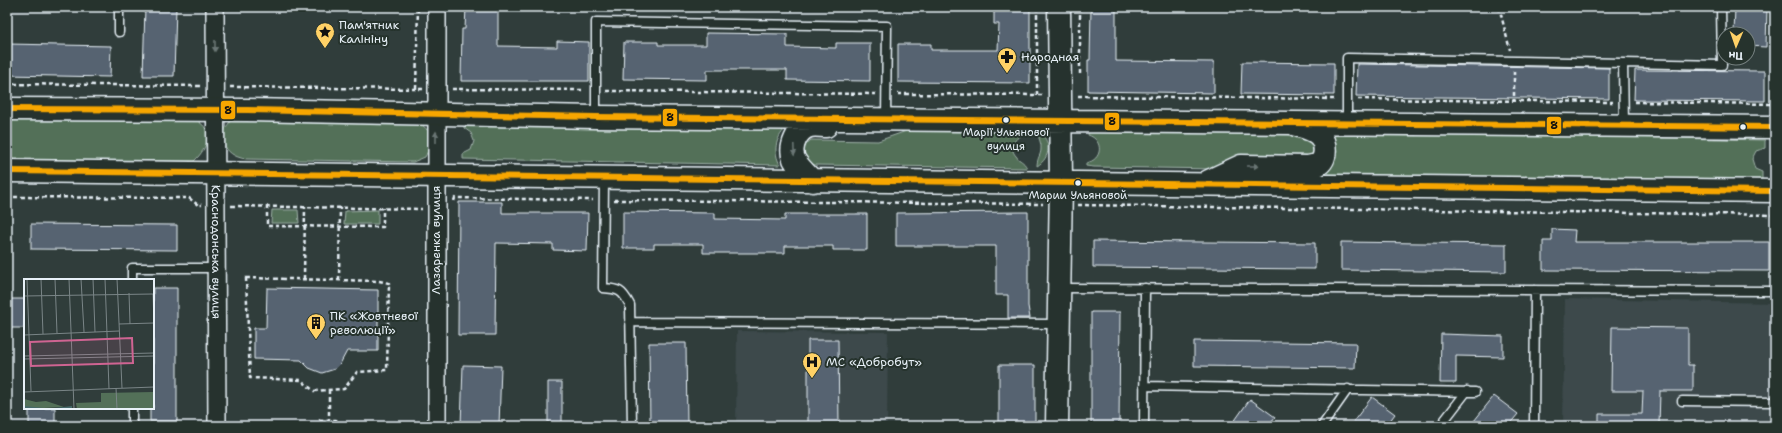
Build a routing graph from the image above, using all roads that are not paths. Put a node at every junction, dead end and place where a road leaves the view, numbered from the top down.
1 (120, 7) edge
2 (215, 7) edge
3 (437, 7) edge
4 (1059, 7) edge
5 (1721, 7) edge
6 (119, 32) dead end
7 (1623, 63) junction
8 (7, 109) edge
9 (215, 110) junction
10 (436, 113) junction
11 (596, 117) junction
12 (886, 119) junction
13 (1060, 120) junction
14 (1289, 122) junction
15 (1347, 123) junction
16 (1624, 126) junction
17 (1775, 127) edge
18 (7, 171) edge
19 (216, 172) junction
20 (436, 176) junction
21 (604, 178) junction
22 (813, 181) junction
23 (1060, 183) junction
24 (1204, 184) junction
25 (1775, 191) edge
26 (216, 268) junction
27 (132, 279) edge
28 (1059, 288) junction
29 (1145, 288) junction
30 (1535, 290) junction
31 (1775, 291) edge
32 (630, 322) junction
33 (1058, 324) junction
34 (1144, 386) junction
35 (1348, 389) junction
36 (1682, 401) dead end
37 (1775, 402) edge
38 (132, 409) edge
39 (132, 426) edge
40 (217, 426) edge
41 (437, 426) edge
42 (632, 426) edge
43 (1057, 426) edge
44 (1144, 426) edge
45 (1322, 426) edge
46 (1440, 426) edge
47 (1534, 426) edge

1 - 6 lane
2 -> 9 street, Краснодонська вулиця
3 - 10 street, Лазаренка вулиця
4 - 13 main road
5 - 7 lane
7 - 15 lane
7 - 16 lane
8 - 9 main road
9 - 10 main road
9 - 19 street, Краснодонська вулиця
10 - 11 main road
20 -> 10 street, Лазаренка вулиця
11 - 12 main road
11 - 12 lane
12 - 13 main road
12 -> 22 main road
13 - 14 main road
13 - 23 main road
14 - 15 main road
24 -> 14 main road
15 - 16 main road
16 - 17 main road
18 - 19 main road
19 - 20 main road
19 - 26 street, Краснодонська вулиця
20 - 21 main road
20 - 41 street, Лазаренка вулиця
21 - 22 main road
21 - 32 lane
22 - 23 main road
23 - 24 main road
23 - 28 main road
24 - 25 main road
26 - 27 lane
26 - 40 street, Краснодонська вулиця
28 - 29 lane
28 - 33 main road
29 - 30 lane
29 - 34 lane
30 - 31 lane
30 - 47 lane
32 - 33 lane
32 - 42 lane
33 - 43 main road
34 - 35 lane
34 - 44 lane
35 - 45 lane
35 - 46 lane
36 - 37 lane
38 - 39 lane

